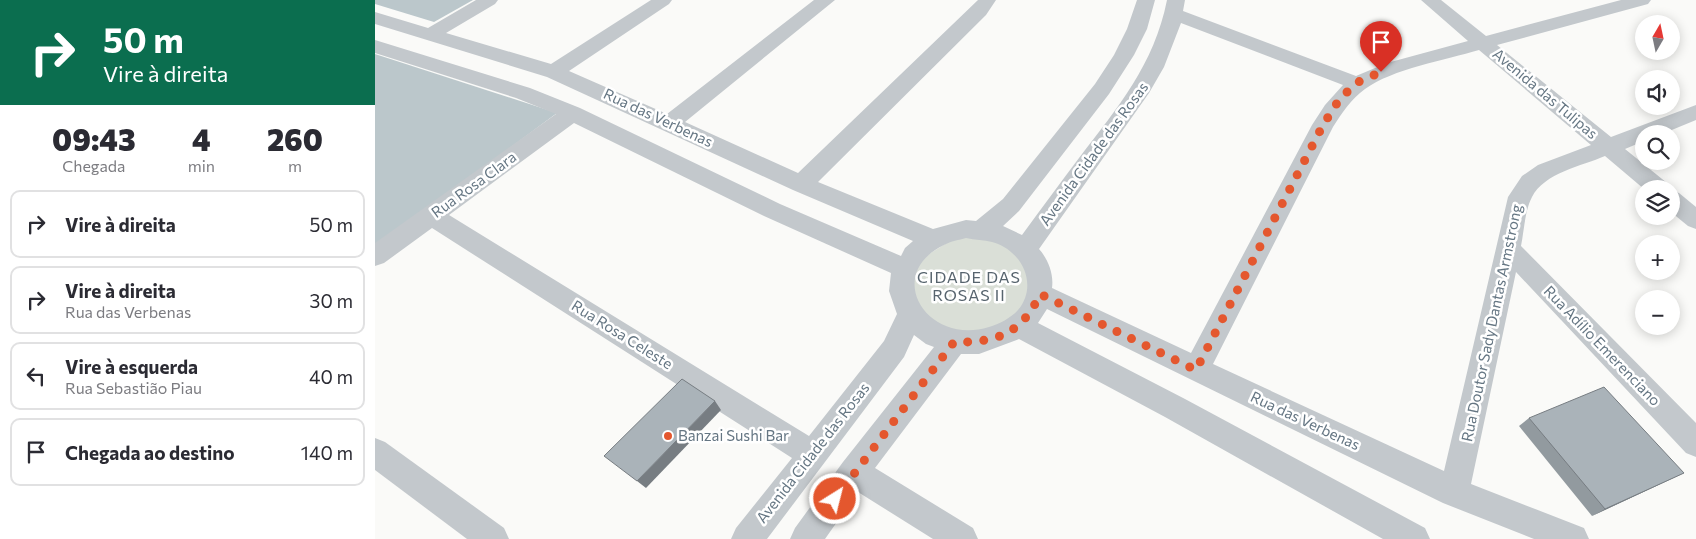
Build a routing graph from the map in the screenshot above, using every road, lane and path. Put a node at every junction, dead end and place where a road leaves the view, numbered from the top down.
1 (489, 0) edge
2 (663, 0) edge
3 (826, 0) edge
4 (987, 0) edge
5 (1146, 0) edge
6 (1430, 0) edge
7 (1577, 0) edge
8 (1642, 0) edge
9 (1175, 7) edge
10 (1595, 13) junction
11 (375, 18) edge
12 (429, 34) junction
13 (1484, 43) junction
14 (375, 46) edge
15 (554, 72) junction
16 (1356, 83) junction
17 (1696, 112) edge
18 (573, 113) junction
19 (669, 123) junction
20 (1607, 146) junction
21 (1648, 180) edge
22 (801, 184) junction
23 (1680, 207) edge
24 (432, 216) junction
25 (1696, 220) edge
26 (983, 229) junction
27 (933, 239) junction
28 (1026, 248) junction
29 (1509, 249) junction
30 (375, 256) edge
31 (906, 269) junction
32 (1040, 294) junction
33 (910, 315) junction
34 (1019, 326) junction
35 (954, 342) junction
36 (1196, 370) junction
37 (1696, 443) edge
38 (375, 452) edge
39 (812, 454) junction
40 (854, 472) junction
41 (1454, 492) junction
42 (493, 539) edge
43 (747, 539) edge
44 (806, 539) edge
45 (962, 539) edge
46 (1414, 539) edge
47 (1573, 539) edge

1 - 12 street
2 - 15 street
3 - 19 street
4 - 22 street
5 - 26 street
6 - 13 street, Avenida das Tulipas
7 - 10 street
8 - 10 street
9 - 16 street
9 - 28 street, Avenida Cidade das Rosas
10 - 13 street
11 - 12 street, Rua das Verbenas
12 - 15 street, Rua das Verbenas
13 - 16 street
13 - 20 street, Avenida das Tulipas
14 - 18 street, Rua das Verbenas
15 - 19 street, Rua das Verbenas
16 - 36 street
17 - 20 street, Rua Doutor Sady Dantas Armstrong
18 - 24 street, Rua Rosa Clara
18 - 31 street, Rua das Verbenas
19 - 22 street, Rua das Verbenas
20 - 21 street, Avenida das Tulipas
20 - 29 street, Rua Doutor Sady Dantas Armstrong
22 - 27 street, Rua das Verbenas
23 - 25 street
24 - 30 street, Rua Rosa Clara
24 - 39 street, Rua Rosa Celeste
26 - 27 street
26 - 28 street
27 - 31 street
28 - 32 street
29 - 37 street, Rua Adílio Emerenciano
29 - 41 street, Rua Doutor Sady Dantas Armstrong
31 - 33 street
32 - 34 street
32 - 36 street, Rua das Verbenas
33 - 35 street
33 - 39 street, Avenida Cidade das Rosas
34 - 35 street
34 - 46 street
35 - 40 street
36 - 41 street, Rua das Verbenas
38 - 42 street
39 - 43 street, Avenida Cidade das Rosas
40 - 44 street
40 - 45 street
41 - 47 street, Rua das Verbenas

